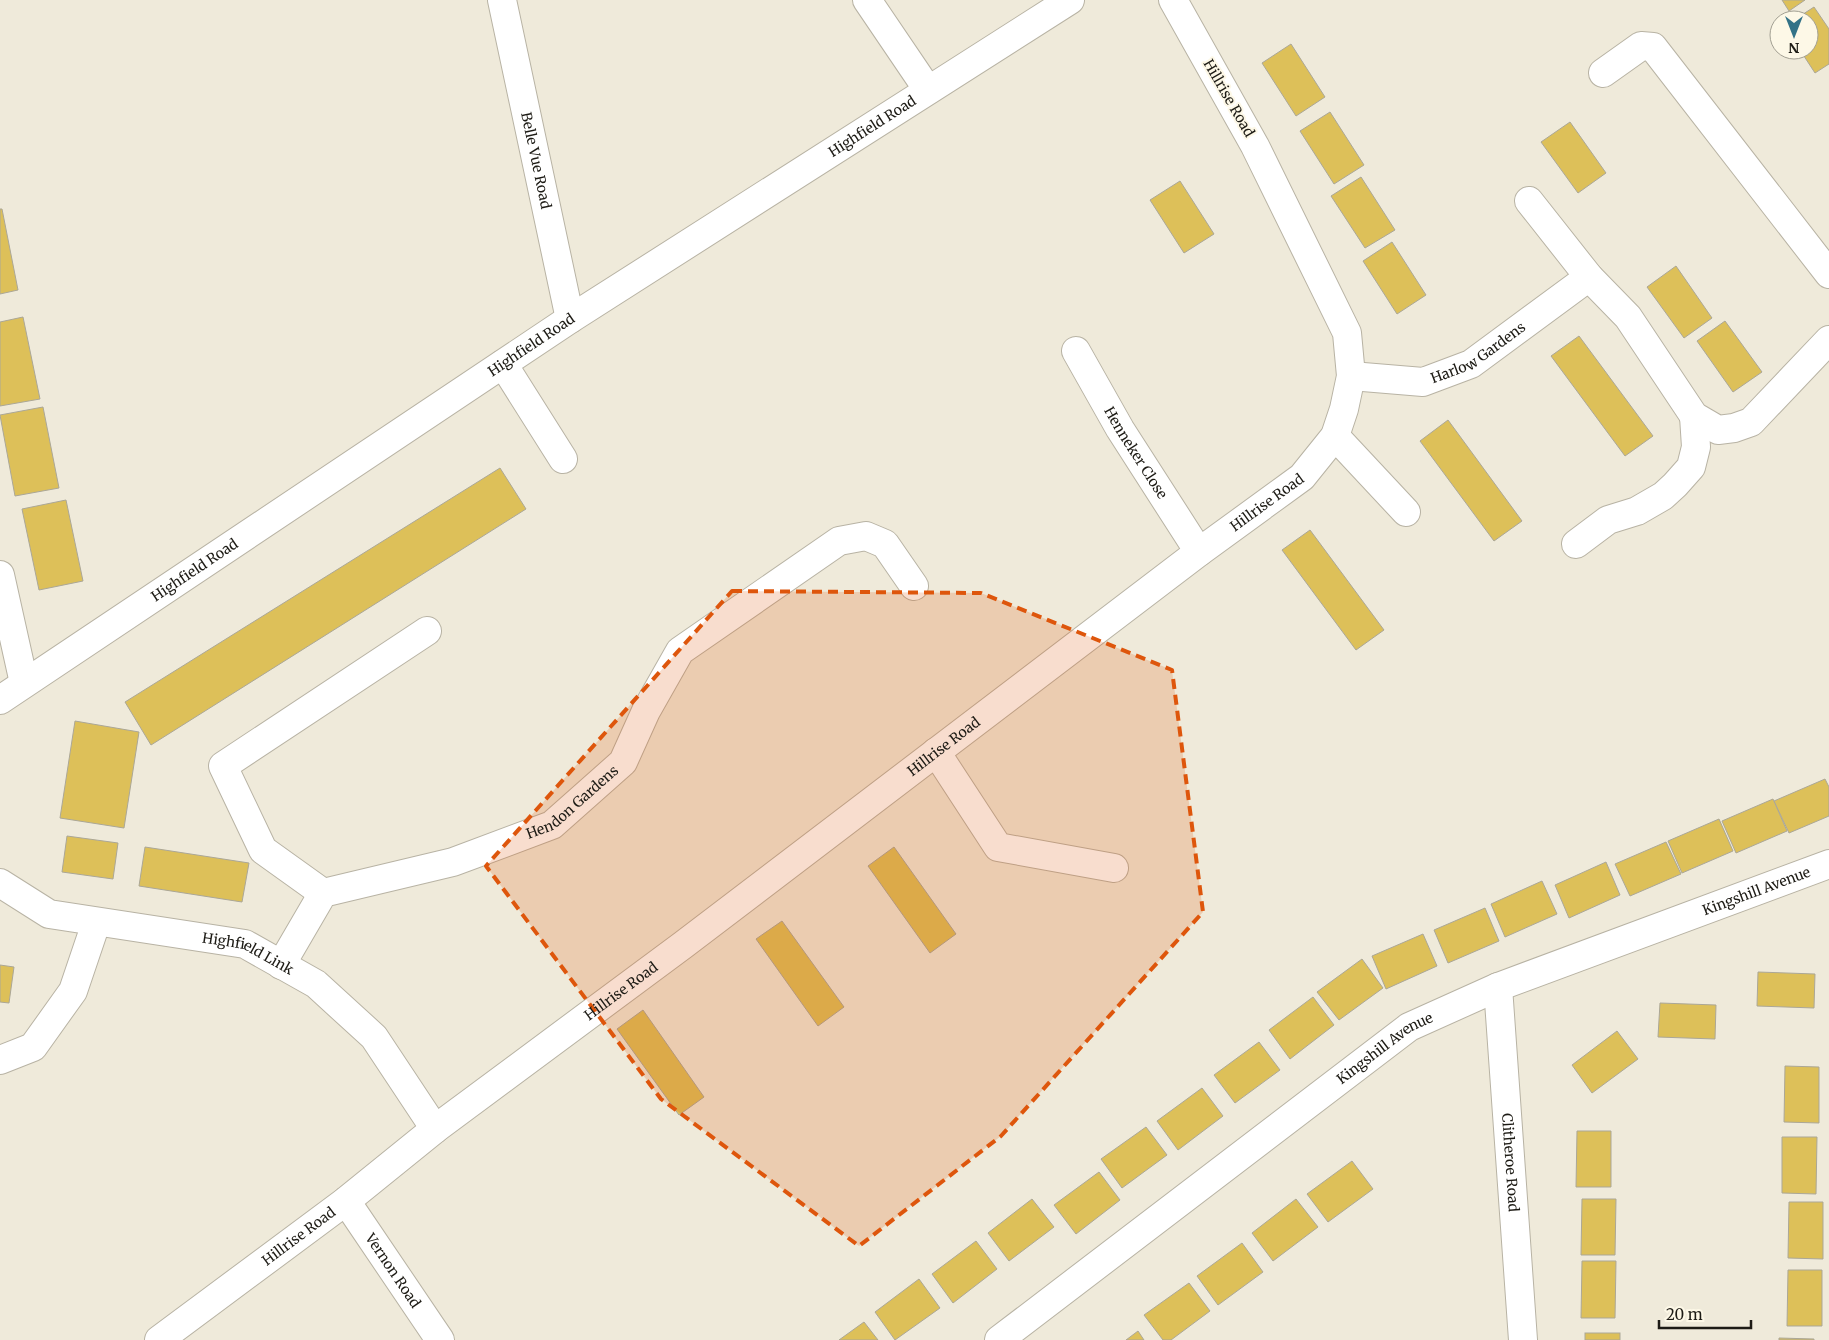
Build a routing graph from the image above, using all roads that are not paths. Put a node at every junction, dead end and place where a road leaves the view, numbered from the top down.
1 (502, 0) edge
2 (867, 0) edge
3 (1070, 0) edge
4 (1173, 0) edge
5 (1603, 73) dead end
6 (928, 90) junction
7 (1529, 201) dead end
8 (1829, 274) edge
9 (1589, 276) junction
10 (570, 319) junction
11 (1829, 340) edge
12 (1076, 351) dead end
13 (503, 364) junction
14 (1351, 376) junction
15 (1694, 416) junction
16 (1335, 436) junction
17 (563, 459) dead end
18 (1406, 512) dead end
19 (1576, 544) dead end
20 (1199, 552) junction
21 (0, 575) edge
22 (914, 586) dead end
23 (427, 631) dead end
24 (24, 683) junction
25 (0, 700) edge
26 (936, 752) junction
27 (1829, 864) edge
28 (1114, 868) dead end
29 (0, 883) edge
30 (323, 893) junction
31 (96, 923) junction
32 (281, 965) junction
33 (1498, 986) junction
34 (0, 1060) edge
35 (434, 1129) junction
36 (346, 1201) junction
37 (159, 1340) edge
38 (440, 1340) edge
39 (999, 1340) edge
40 (1523, 1340) edge

1 - 10 street, Belle Vue Road
2 - 6 street
3 - 6 street, Highfield Road
4 - 14 street, Hillrise Road
5 - 8 street
6 - 10 street, Highfield Road
7 - 9 street
9 - 14 street, Harlow Gardens
9 - 15 street
10 - 13 street, Highfield Road
11 - 15 street
12 - 20 street, Henneker Close
13 - 17 street
13 - 24 street, Highfield Road
14 - 16 street, Hillrise Road
15 - 19 street
16 - 18 street
16 - 20 street, Hillrise Road
20 - 26 street, Hillrise Road
21 - 24 street
22 - 30 street, Hendon Gardens
23 - 30 street
24 - 25 street, Highfield Road
26 - 28 street
26 - 35 street, Hillrise Road
27 - 33 street, Kingshill Avenue
29 - 31 street, Highfield Link
30 - 32 street
31 - 32 street, Highfield Link
31 - 34 street
32 - 35 street, Highfield Link
33 - 39 street, Kingshill Avenue
33 - 40 street, Clitheroe Road
35 - 36 street, Hillrise Road
36 - 37 street, Hillrise Road
36 - 38 street, Vernon Road

